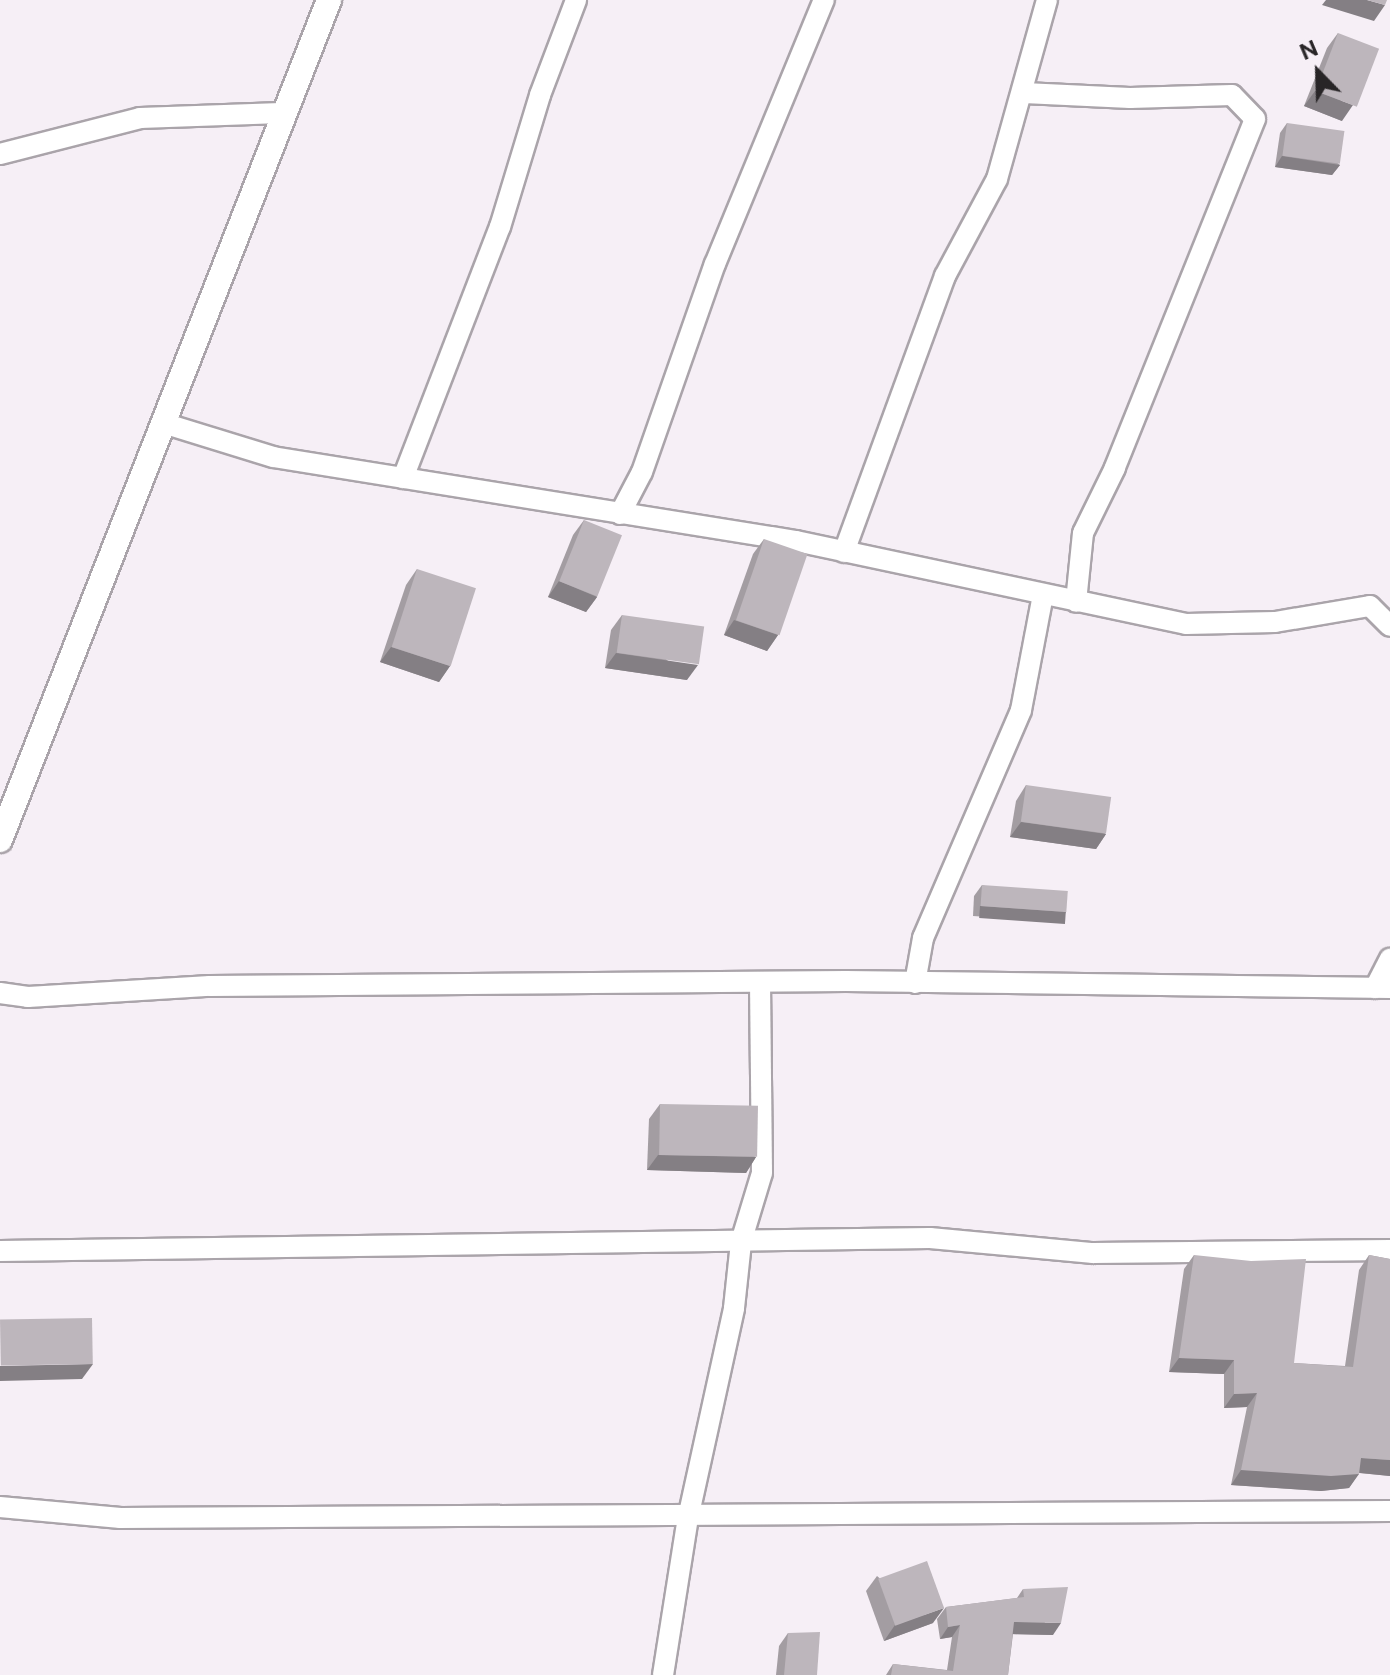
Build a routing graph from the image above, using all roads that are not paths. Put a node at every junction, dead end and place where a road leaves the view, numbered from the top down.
1 (329, 0) edge
2 (576, 0) edge
3 (824, 0) edge
4 (1047, 0) edge
5 (1024, 93) junction
6 (281, 113) junction
7 (0, 154) edge
8 (166, 424) junction
9 (403, 478) junction
10 (620, 514) junction
11 (844, 552) junction
12 (1043, 595) junction
13 (1076, 602) junction
14 (1390, 626) edge
15 (0, 840) edge
16 (1390, 959) edge
17 (760, 982) junction
18 (915, 983) junction
19 (1383, 988) edge
20 (0, 993) edge
21 (741, 1242) junction
22 (1390, 1250) edge
23 (0, 1251) edge
24 (0, 1507) edge
25 (1390, 1511) edge
26 (688, 1518) junction
27 (663, 1675) edge

1 - 6 street
2 - 9 street
3 - 10 street
4 - 5 street
5 - 11 street
5 - 13 street
6 - 7 street
6 - 8 street
8 - 9 street
8 - 15 street
9 - 10 street
10 - 11 street
11 - 12 street
12 - 13 street
12 - 18 street
13 - 14 street
16 - 19 street
17 - 18 street
17 - 20 street
17 - 21 street
18 - 19 street
21 - 22 street
21 - 23 street
21 - 26 street
24 - 26 street
25 - 26 street
26 - 27 street

